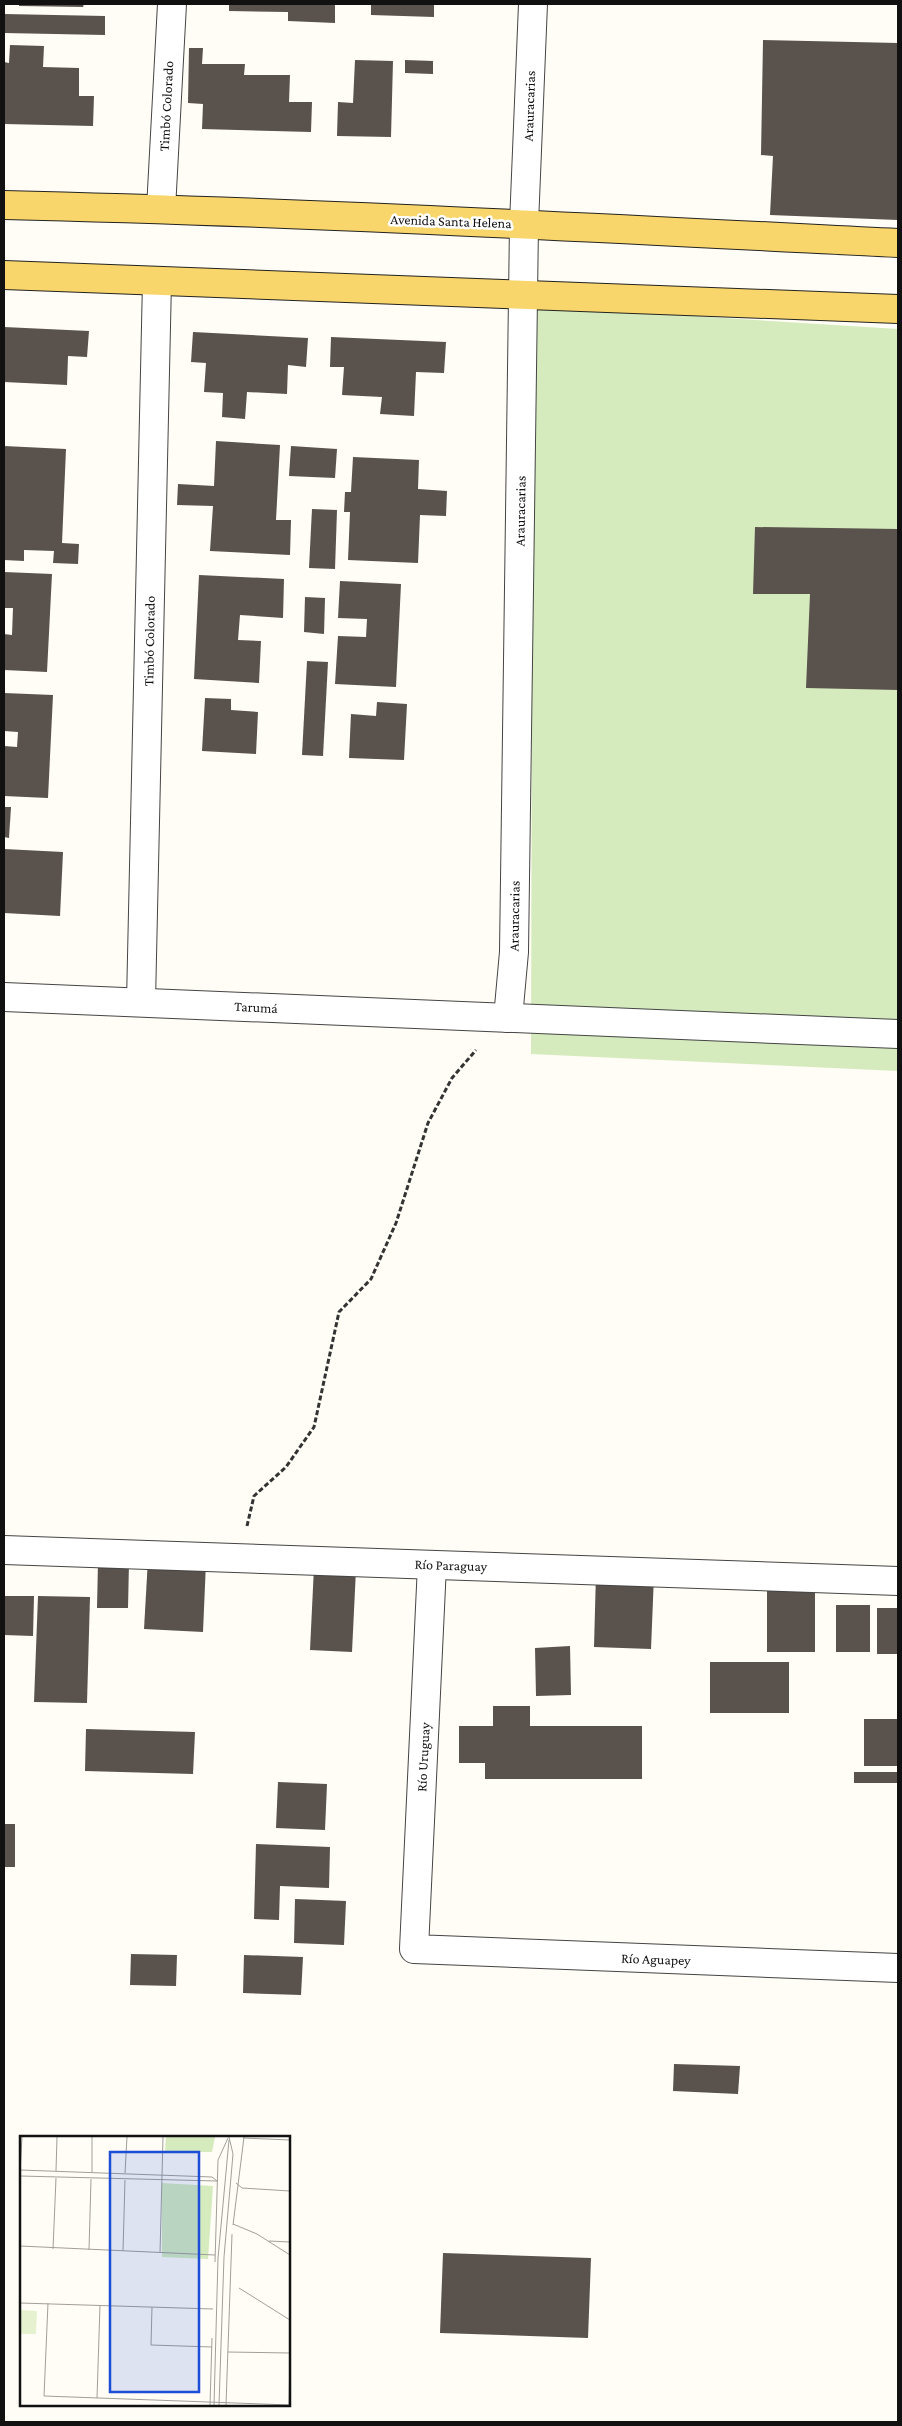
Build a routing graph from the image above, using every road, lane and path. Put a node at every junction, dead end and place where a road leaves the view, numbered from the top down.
1 (172, 4) edge
2 (533, 4) edge
3 (4, 205) edge
4 (161, 208) junction
5 (524, 224) junction
6 (898, 243) edge
7 (4, 275) edge
8 (157, 281) junction
9 (523, 294) junction
10 (898, 309) edge
11 (4, 997) edge
12 (141, 1002) junction
13 (508, 1018) junction
14 (898, 1034) edge
15 (4, 1550) edge
16 (240, 1558) junction
17 (432, 1565) junction
18 (898, 1581) edge
19 (414, 1949) joint
20 (898, 1968) edge

1 - 4 street, Timbó Colorado
2 - 5 street, Arauracarias
3 - 4 main road, Avenida Santa Helena
4 - 5 main road, Avenida Santa Helena
5 - 6 main road, Avenida Santa Helena
5 - 9 street, Arauracarias
7 - 8 main road
8 - 9 main road
8 - 12 street, Timbó Colorado
9 - 10 main road
9 - 13 street, Arauracarias
11 - 12 street, Tarumá
12 - 13 street, Tarumá
13 - 14 street, Tarumá
13 - 16 path
15 - 16 street, Río Paraguay
16 - 17 street, Río Paraguay
17 - 18 street, Río Paraguay
17 - 19 street, Río Uruguay
19 - 20 street, Río Aguapey

